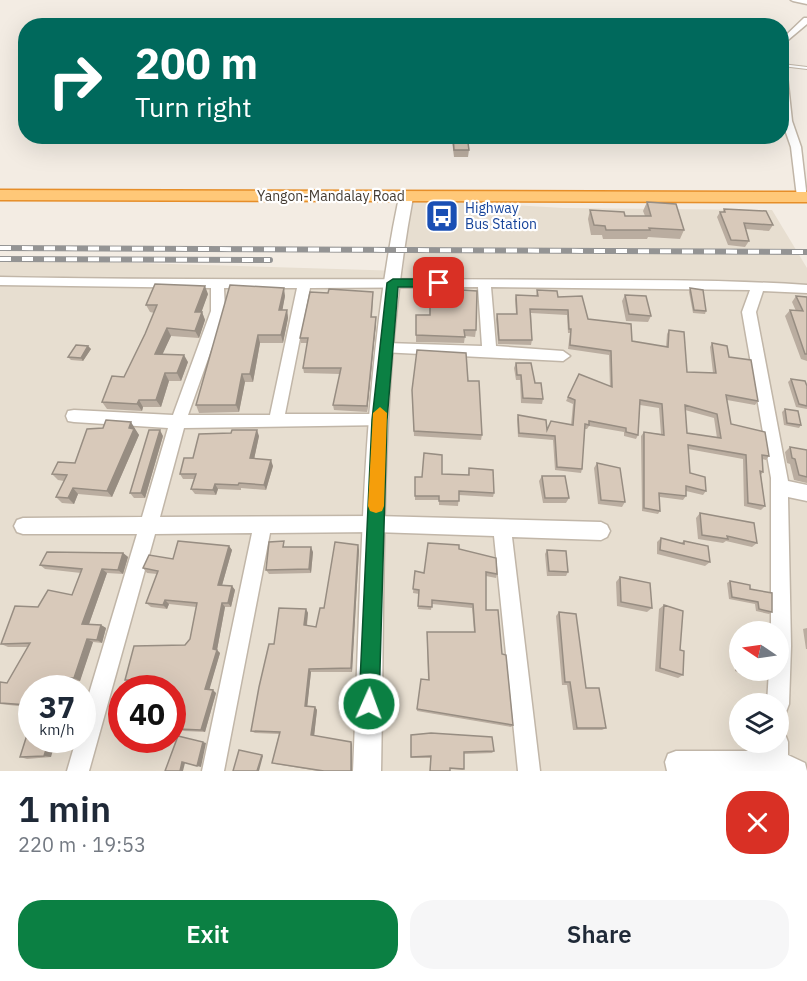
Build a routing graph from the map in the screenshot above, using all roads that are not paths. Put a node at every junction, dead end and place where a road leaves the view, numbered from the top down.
1 (795, 0) edge
2 (807, 2) edge
3 (807, 20) edge
4 (803, 27) edge
5 (789, 38) edge
6 (789, 67) edge
7 (807, 68) edge
8 (789, 127) edge
9 (0, 195) edge
10 (805, 196) edge
11 (406, 197) junction
12 (0, 281) edge
13 (217, 283) junction
14 (305, 283) junction
15 (393, 283) junction
16 (484, 283) junction
17 (758, 286) junction
18 (807, 289) edge
19 (386, 348) junction
20 (489, 351) junction
21 (563, 356) dead end
22 (74, 416) dead end
23 (379, 420) junction
24 (276, 421) junction
25 (178, 422) junction
26 (779, 487) junction
27 (807, 493) edge
28 (263, 524) junction
29 (375, 524) junction
30 (149, 525) junction
31 (23, 526) dead end
32 (502, 528) junction
33 (602, 531) dead end
34 (779, 693) edge
35 (766, 753) edge
36 (777, 753) edge
37 (78, 771) edge
38 (213, 771) edge
39 (367, 771) edge
40 (529, 771) edge
41 (678, 771) edge
42 (797, 771) edge

1 - 2 street
3 - 4 street
4 - 5 street
6 - 7 lane
8 - 10 street
9 - 11 highway, Yangon-Mandalay Road
10 - 11 highway, Yangon-Mandalay Road
11 - 15 street
12 - 13 street
13 - 14 street
13 - 25 street
14 - 15 street
14 - 24 street
15 - 16 street
15 - 19 street
16 - 17 street
16 - 20 street
17 - 18 street
17 - 26 street
19 - 20 street
19 - 23 street
20 - 21 street
22 - 25 street
23 - 24 street
23 - 29 street
24 - 25 street
25 - 30 street
26 - 27 street
26 - 34 street
28 - 29 street
28 - 30 street
28 - 38 street
29 - 32 street
29 - 39 street
30 - 31 street
30 - 37 street
32 - 33 street
32 - 40 street
35 - 41 street
36 - 42 street

